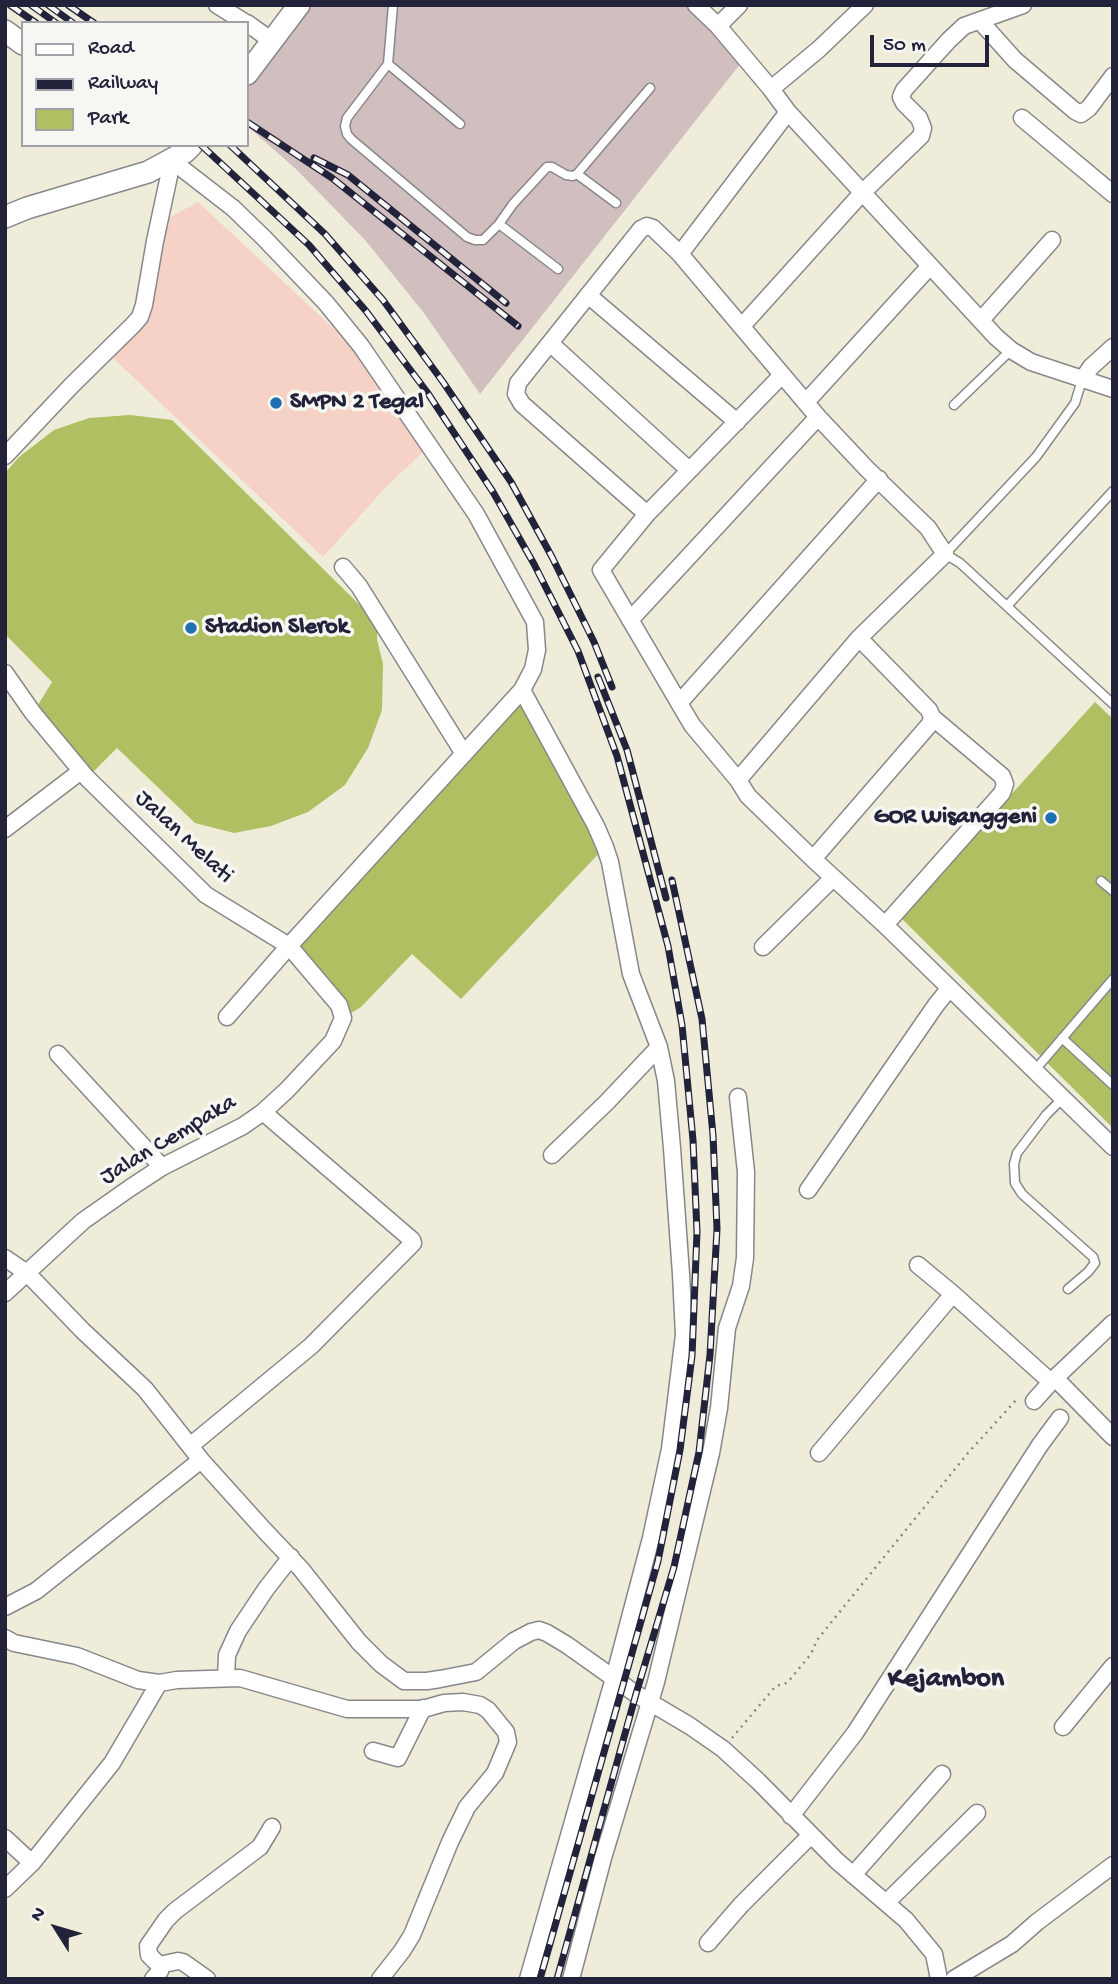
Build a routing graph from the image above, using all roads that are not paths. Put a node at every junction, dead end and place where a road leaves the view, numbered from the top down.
1 (217, 5) edge
2 (299, 5) edge
3 (393, 5) edge
4 (696, 5) edge
5 (739, 5) edge
6 (864, 5) edge
7 (1023, 5) edge
8 (243, 21) edge
9 (980, 21) junction
10 (248, 24) edge
11 (718, 26) junction
12 (5, 31) edge
13 (272, 41) junction
14 (21, 43) edge
15 (388, 64) junction
16 (248, 73) edge
17 (1113, 76) edge
18 (650, 88) dead end
19 (771, 89) junction
20 (788, 112) junction
21 (1022, 118) dead end
22 (460, 124) dead end
23 (156, 147) edge
24 (190, 147) edge
25 (171, 160) junction
26 (577, 174) junction
27 (862, 192) junction
28 (1113, 194) edge
29 (616, 203) dead end
30 (5, 217) edge
31 (499, 224) junction
32 (1052, 240) dead end
33 (680, 254) junction
34 (930, 266) junction
35 (558, 269) dead end
36 (588, 295) junction
37 (982, 319) junction
38 (742, 326) junction
39 (550, 343) junction
40 (1113, 347) edge
41 (1011, 350) junction
42 (782, 375) junction
43 (1082, 380) junction
44 (1113, 389) edge
45 (806, 402) junction
46 (954, 405) dead end
47 (818, 416) junction
48 (737, 422) junction
49 (5, 456) edge
50 (689, 470) junction
51 (879, 479) junction
52 (1113, 491) edge
53 (647, 514) junction
54 (945, 554) junction
55 (343, 567) dead end
56 (1007, 607) junction
57 (630, 620) junction
58 (859, 638) junction
59 (5, 673) edge
60 (522, 690) junction
61 (680, 702) junction
62 (1113, 704) edge
63 (932, 717) junction
64 (464, 754) junction
65 (81, 771) junction
66 (738, 780) junction
67 (5, 829) edge
68 (813, 859) junction
69 (833, 878) junction
70 (1101, 881) dead end
71 (1113, 891) edge
72 (885, 925) junction
73 (289, 946) junction
74 (763, 947) dead end
75 (1113, 979) edge
76 (949, 989) junction
77 (227, 1017) dead end
78 (343, 1018) joint
79 (1062, 1038) junction
80 (659, 1047) junction
81 (58, 1054) dead end
82 (1035, 1070) junction
83 (1113, 1085) edge
84 (738, 1097) dead end
85 (1063, 1098) junction
86 (263, 1112) junction
87 (1113, 1147) edge
88 (552, 1155) dead end
89 (162, 1167) junction
90 (808, 1190) dead end
91 (5, 1258) edge
92 (918, 1265) dead end
93 (24, 1276) junction
94 (1068, 1289) dead end
95 (5, 1293) edge
96 (953, 1294) junction
97 (1113, 1323) edge
98 (1053, 1380) junction
99 (1034, 1401) road end
100 (1060, 1418) dead end
101 (1113, 1437) edge
102 (190, 1446) junction
103 (819, 1453) dead end
104 (201, 1460) junction
105 (291, 1557) junction
106 (5, 1607) edge
107 (8, 1645) edge
108 (1113, 1666) edge
109 (226, 1676) junction
110 (614, 1678) junction
111 (159, 1683) junction
112 (442, 1691) junction
113 (651, 1702) junction
114 (424, 1709) junction
115 (1063, 1727) dead end
116 (373, 1751) dead end
117 (942, 1774) dead end
118 (977, 1813) dead end
119 (791, 1816) junction
120 (272, 1827) dead end
121 (810, 1836) junction
122 (5, 1838) edge
123 (32, 1863) junction
124 (1113, 1864) edge
125 (853, 1875) junction
126 (5, 1889) edge
127 (887, 1902) junction
128 (708, 1943) dead end
129 (156, 1972) edge
130 (207, 1979) edge
131 (380, 1979) edge
132 (528, 1979) edge
133 (570, 1979) edge
134 (939, 1979) edge
135 (954, 1979) edge

1 - 8 street
2 - 13 street
3 - 15 lane
4 - 11 street
5 - 11 street
6 - 19 street
7 - 9 street
9 - 17 street
9 - 27 street
10 - 13 street
11 - 19 street
12 - 14 street
13 - 16 street
15 - 22 lane
15 - 31 lane
18 - 26 lane
19 - 20 street
20 - 27 street
20 - 33 street
21 - 28 street
23 - 25 street
24 - 25 street
25 - 30 street
25 - 49 street
25 - 60 street
26 - 29 lane
26 - 31 lane
27 - 34 street
27 - 38 street
31 - 35 lane
32 - 37 street
33 - 36 street
33 - 38 street
34 - 37 street
34 - 45 street
36 - 39 street
36 - 48 street
37 - 41 street
38 - 42 street
39 - 50 street
39 - 53 street
40 - 43 street
41 - 43 street
41 - 46 lane
42 - 45 street
42 - 48 street
43 - 44 street
43 - 54 lane
45 - 47 street
47 - 51 street
47 - 57 street
48 - 50 street
50 - 53 street
51 - 54 street
51 - 61 street
52 - 56 lane
53 - 57 street
54 - 56 lane
54 - 58 street
55 - 64 street
56 - 62 lane
57 - 61 street
58 - 63 street
58 - 66 street
59 - 65 street, Jalan Melati
60 - 64 street
60 - 80 street
61 - 66 street
63 - 68 street
63 - 72 street
64 - 73 street
65 - 67 street
65 - 73 street, Jalan Melati
66 - 68 street
68 - 69 street
69 - 72 street
69 - 74 street
70 - 71 lane
72 - 76 street
73 - 77 street
73 - 78 street, Jalan Melati
75 - 79 lane
76 - 82 street
76 - 90 street
78 - 86 street, Jalan Cempaka
79 - 82 lane
79 - 83 lane
80 - 88 street
80 - 110 street
81 - 89 street
82 - 85 street
84 - 113 street
85 - 87 street
85 - 94 lane
86 - 89 street, Jalan Cempaka
86 - 102 street
89 - 93 street, Jalan Cempaka
91 - 93 street
92 - 96 street
93 - 95 street, Jalan Cempaka
93 - 102 street
96 - 98 street
96 - 103 street
97 - 98 street
98 - 99 street
98 - 101 street
100 - 119 street
102 - 104 street
104 - 105 street
104 - 106 street
105 - 109 street
105 - 112 street
107 - 111 street
108 - 115 street
109 - 111 street
109 - 114 street
110 - 112 street
110 - 113 street
110 - 132 street
111 - 123 street
112 - 114 street
112 - 131 street
113 - 119 street
113 - 133 street
114 - 116 street
117 - 125 street
118 - 127 street
119 - 121 street
120 - 129 street
121 - 125 street
121 - 128 street
122 - 123 street
123 - 126 street
124 - 135 street
125 - 127 street
127 - 134 street
129 - 130 street

